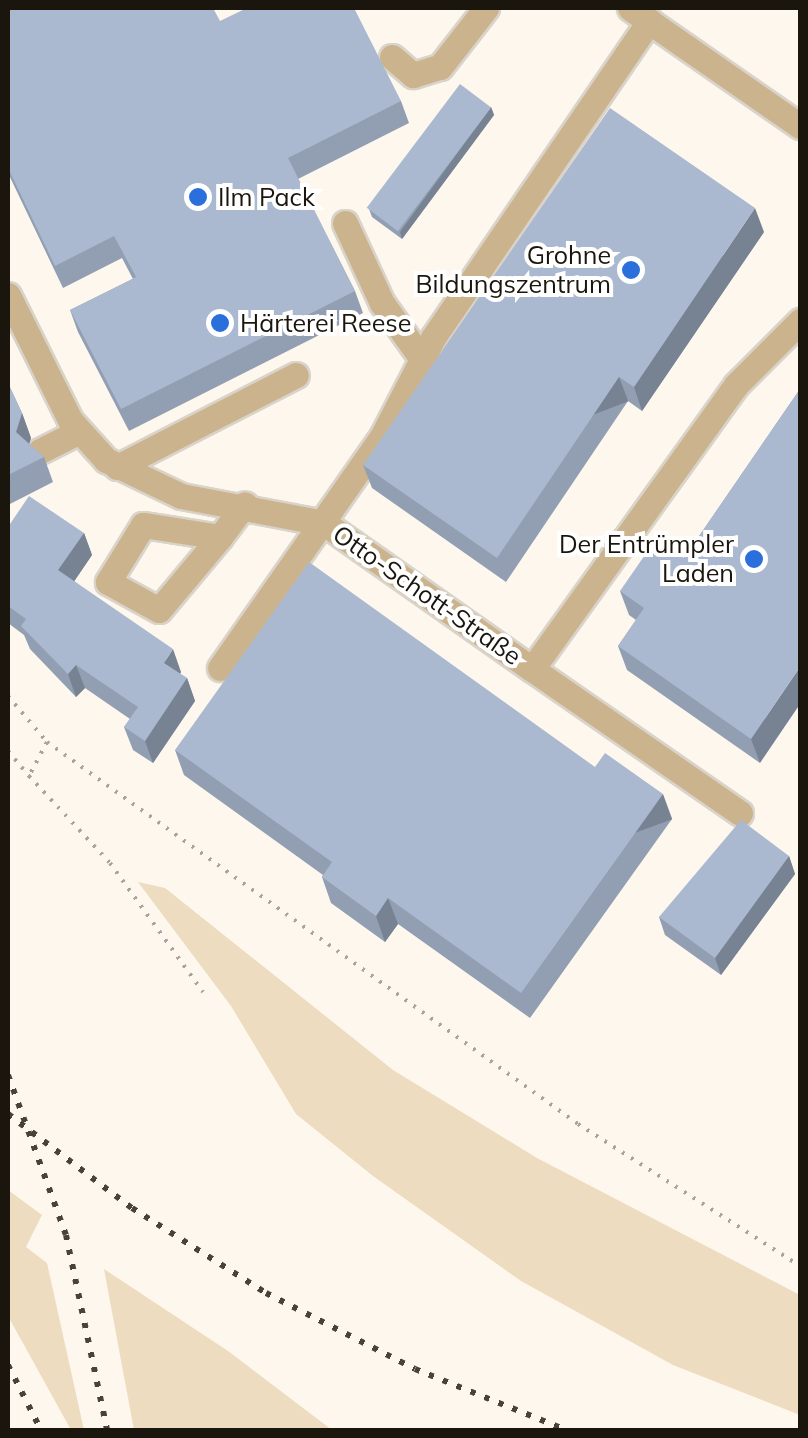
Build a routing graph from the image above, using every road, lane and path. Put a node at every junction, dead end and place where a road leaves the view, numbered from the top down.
1 (486, 8) edge
2 (640, 14) edge
3 (392, 57) dead end
4 (800, 126) edge
5 (345, 223) dead end
6 (8, 295) edge
7 (800, 321) edge
8 (422, 359) junction
9 (296, 375) dead end
10 (78, 432) junction
11 (40, 451) edge
12 (117, 467) junction
13 (245, 504) junction
14 (324, 522) junction
15 (220, 537) dead end
16 (220, 668) dead end
17 (532, 669) junction
18 (8, 696) edge
19 (47, 742) junction
20 (8, 751) edge
21 (29, 776) junction
22 (740, 813) dead end
23 (203, 992) dead end
24 (800, 1266) edge

1 - 3 street
2 - 4 street
2 - 8 street
5 - 8 street
6 - 10 street, Otto-Schott-Straße
7 - 17 street, Otto-Schott-Straße
8 - 14 street
9 - 12 street
10 - 11 street
10 - 12 street, Otto-Schott-Straße
12 - 13 street, Otto-Schott-Straße
13 - 14 street, Otto-Schott-Straße
13 - 15 street
14 - 16 street
14 - 17 street, Otto-Schott-Straße
17 - 22 street, Otto-Schott-Straße
18 - 19 path
19 - 21 path
19 - 24 path
20 - 21 path
21 - 23 path

